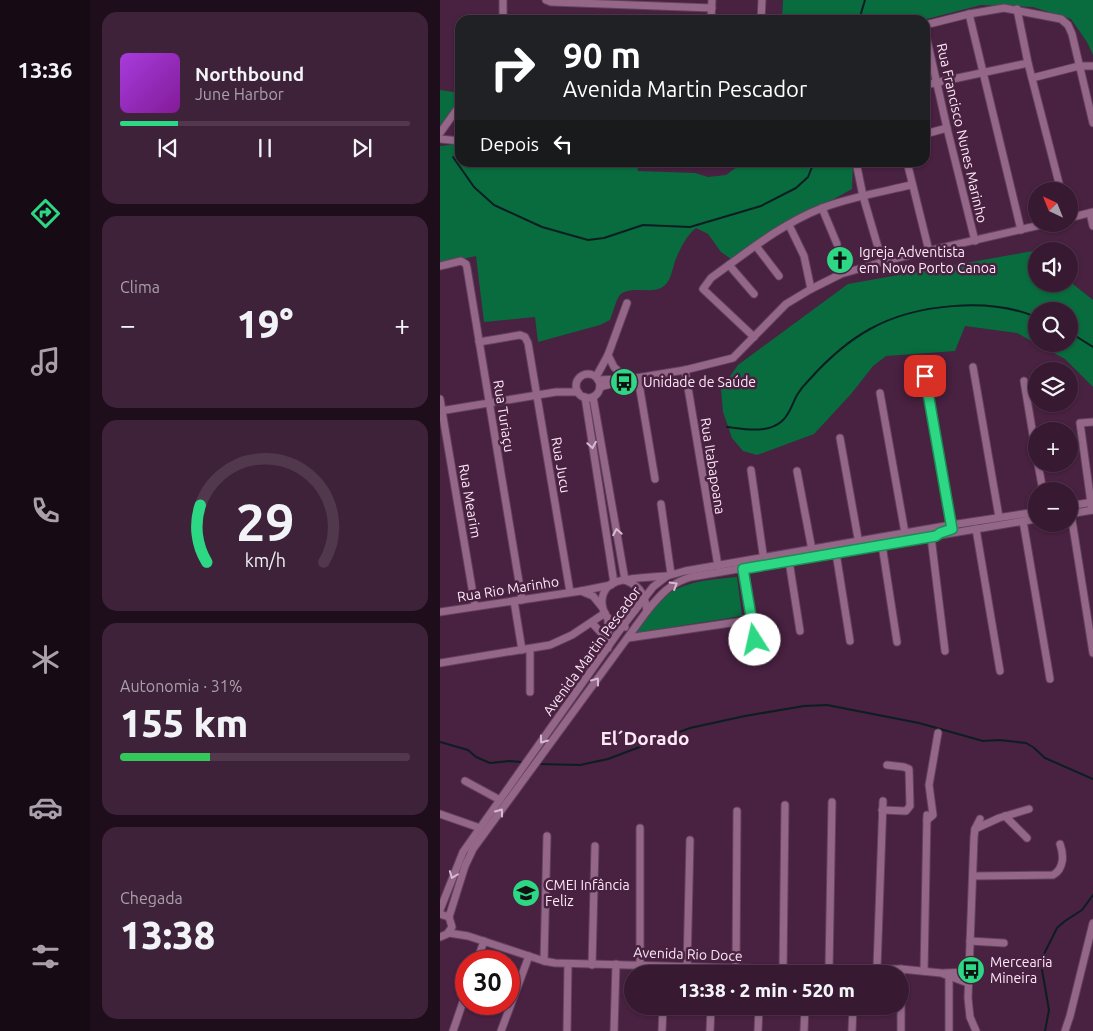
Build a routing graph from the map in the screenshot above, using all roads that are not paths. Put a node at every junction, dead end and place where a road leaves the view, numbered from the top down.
1 (504, 0) edge
2 (546, 0) edge
3 (762, 0) edge
4 (712, 4) edge
5 (1017, 9) junction
6 (969, 14) junction
7 (503, 15) edge
8 (761, 15) edge
9 (930, 24) edge
10 (930, 52) edge
11 (1028, 62) junction
12 (1079, 66) junction
13 (1093, 66) edge
14 (982, 73) junction
15 (1032, 78) junction
16 (937, 82) junction
17 (930, 84) edge
18 (455, 112) edge
19 (1093, 123) edge
20 (946, 128) junction
21 (930, 133) edge
22 (440, 134) edge
23 (440, 139) edge
24 (455, 140) edge
25 (857, 167) edge
26 (908, 167) edge
27 (1058, 182) edge
28 (911, 186) junction
29 (863, 196) junction
30 (822, 208) junction
31 (1092, 212) edge
32 (1078, 216) edge
33 (789, 225) junction
34 (1093, 226) edge
35 (1028, 228) edge
36 (1021, 230) junction
37 (974, 241) junction
38 (837, 244) dead end
39 (756, 246) junction
40 (929, 251) junction
41 (882, 261) junction
42 (729, 265) junction
43 (440, 266) edge
44 (779, 276) dead end
45 (811, 289) junction
46 (754, 294) dead end
47 (627, 303) dead end
48 (754, 337) junction
49 (479, 342) junction
50 (608, 355) junction
51 (973, 367) dead end
52 (685, 370) junction
53 (925, 376) dead end
54 (638, 378) junction
55 (628, 379) junction
56 (598, 381) junction
57 (1024, 381) dead end
58 (577, 383) junction
59 (556, 392) junction
60 (578, 392) junction
61 (880, 393) dead end
62 (537, 396) junction
63 (585, 397) junction
64 (593, 397) junction
65 (440, 399) edge
66 (489, 403) junction
67 (441, 410) edge
68 (1031, 422) edge
69 (1093, 422) edge
70 (840, 438) dead end
71 (750, 470) dead end
72 (797, 470) dead end
73 (654, 479) dead end
74 (1092, 502) edge
75 (661, 504) dead end
76 (1078, 504) edge
77 (1093, 510) edge
78 (1028, 513) edge
79 (1078, 513) edge
80 (999, 517) junction
81 (1028, 521) edge
82 (972, 522) junction
83 (1023, 522) junction
84 (952, 525) junction
85 (976, 529) junction
86 (905, 532) junction
87 (955, 532) junction
88 (1073, 532) edge
89 (934, 536) junction
90 (859, 545) junction
91 (882, 545) junction
92 (812, 550) junction
93 (836, 553) junction
94 (789, 561) junction
95 (764, 562) junction
96 (718, 566) junction
97 (743, 569) junction
98 (669, 575) junction
99 (626, 580) junction
100 (612, 584) junction
101 (580, 591) junction
102 (570, 592) junction
103 (645, 597) junction
104 (518, 600) junction
105 (475, 606) junction
106 (440, 612) edge
107 (647, 612) junction
108 (605, 613) junction
109 (751, 620) junction
110 (592, 623) junction
111 (638, 625) junction
112 (622, 627) junction
113 (800, 631) dead end
114 (628, 638) junction
115 (755, 640) dead end
116 (609, 641) junction
117 (850, 641) dead end
118 (897, 642) dead end
119 (530, 649) junction
120 (608, 649) junction
121 (522, 650) junction
122 (945, 651) dead end
123 (1093, 653) edge
124 (440, 663) edge
125 (1000, 671) dead end
126 (1050, 679) dead end
127 (530, 692) dead end
128 (938, 733) dead end
129 (887, 765) dead end
130 (465, 781) dead end
131 (500, 800) junction
132 (883, 801) dead end
133 (832, 802) dead end
134 (785, 805) dead end
135 (1029, 809) dead end
136 (882, 810) junction
137 (737, 811) dead end
138 (440, 814) edge
139 (1006, 816) junction
140 (980, 819) dead end
141 (480, 828) junction
142 (640, 828) dead end
143 (975, 829) junction
144 (547, 836) dead end
145 (1027, 838) dead end
146 (690, 840) dead end
147 (1060, 844) dead end
148 (595, 846) dead end
149 (973, 876) junction
150 (440, 910) edge
151 (440, 914) edge
152 (448, 918) junction
153 (1093, 923) edge
154 (450, 930) junction
155 (441, 937) edge
156 (484, 941) junction
157 (970, 941) junction
158 (1004, 943) dead end
159 (481, 950) edge
160 (529, 956) junction
161 (544, 961) junction
162 (568, 964) junction
163 (616, 964) junction
164 (592, 965) junction
165 (640, 965) joint
166 (687, 965) edge
167 (736, 965) edge
168 (783, 965) edge
169 (829, 965) edge
170 (876, 965) edge
171 (909, 970) edge
172 (924, 971) junction
173 (969, 972) junction
174 (946, 974) junction
175 (968, 983) junction
176 (458, 1015) edge
177 (662, 1015) edge
178 (711, 1015) edge
179 (759, 1015) edge
180 (805, 1015) edge
181 (853, 1015) edge
182 (901, 1015) edge
183 (453, 1031) edge
184 (501, 1031) edge
185 (567, 1031) edge
186 (614, 1031) edge
187 (662, 1031) edge
188 (710, 1031) edge
189 (758, 1031) edge
190 (804, 1031) edge
191 (852, 1031) edge
192 (901, 1031) edge
193 (949, 1031) edge
194 (976, 1031) edge
195 (1065, 1031) edge

1 - 7 street
2 - 4 street
3 - 8 street
5 - 6 street
5 - 11 street
5 - 12 street
6 - 9 street
6 - 14 street
10 - 16 street, Rua Francisco Nunes Marinho
11 - 14 street
11 - 15 street
12 - 13 street
12 - 15 street
12 - 19 street
14 - 16 street
14 - 36 street
15 - 27 street
16 - 17 street
16 - 20 street, Rua Francisco Nunes Marinho
18 - 22 street
20 - 21 street
20 - 37 street, Rua Francisco Nunes Marinho
23 - 24 street
25 - 29 street
26 - 28 street
28 - 29 street
28 - 40 street
29 - 30 street
29 - 41 street
30 - 33 street
30 - 38 street
31 - 32 street
31 - 34 street
33 - 39 street
33 - 45 street
35 - 36 street
36 - 37 street
37 - 40 street
39 - 42 street
39 - 44 street
40 - 41 street
41 - 45 street
42 - 46 street
42 - 48 street
43 - 49 street, Rua Turiaçu
45 - 48 street
47 - 50 street
48 - 52 street
49 - 62 street, Rua Jucu
49 - 66 street, Rua Turiaçu
50 - 55 street
50 - 56 street
51 - 80 street
52 - 54 street
52 - 96 street, Rua Itabapoana
53 - 84 street
54 - 55 street
54 - 73 street
55 - 56 street
56 - 58 street
56 - 64 street
57 - 68 street
58 - 59 street
58 - 60 street
59 - 60 street
59 - 62 street
60 - 63 street
61 - 86 street
62 - 66 street
62 - 102 street, Rua Jucu
63 - 64 street
63 -> 100 street
99 -> 64 street
65 - 67 street, Rua Mearim
66 - 67 street
66 - 104 street, Rua Turiaçu
67 - 105 street, Rua Mearim
69 - 74 street
70 - 90 street
71 - 95 street
72 - 92 street
74 - 76 street
74 - 77 street
75 - 98 street
77 - 79 street
78 - 80 street, Avenida Martin Pescador
80 - 82 street, Avenida Martin Pescador
81 - 83 street, Avenida Martin Pescador
82 - 84 street, Avenida Martin Pescador
82 - 87 street
83 - 85 street, Avenida Martin Pescador
83 - 126 street
84 - 86 street, Avenida Martin Pescador
84 - 89 street
85 - 87 street, Avenida Martin Pescador
85 - 125 street
86 - 90 street, Avenida Martin Pescador
87 - 89 street, Avenida Martin Pescador
88 - 123 street
89 - 91 street, Avenida Martin Pescador
89 - 122 street
90 - 91 street, Avenida Martin Pescador
90 - 92 street, Avenida Martin Pescador
90 - 93 street, Avenida Martin Pescador
91 - 118 street
92 - 95 street, Avenida Martin Pescador
93 - 94 street, Avenida Martin Pescador
93 - 117 street
94 - 95 street, Avenida Martin Pescador
94 - 113 street
95 - 96 street, Avenida Martin Pescador
95 - 97 street, Avenida Martin Pescador
96 - 98 street, Avenida Martin Pescador
107 -> 97 street, Avenida Martin Pescador
97 - 109 street
98 - 99 street
98 - 103 street, Avenida Martin Pescador
99 - 100 street
99 - 103 street
100 - 101 street, Rua Rio Marinho
100 - 108 street
101 - 102 street, Rua Rio Marinho
101 - 108 street, Rua Rio Marinho
102 - 104 street, Rua Rio Marinho
103 - 107 street
103 - 112 street, Avenida Martin Pescador
104 - 105 street, Rua Rio Marinho
104 - 121 street, Rua Turiaçu
105 - 106 street, Rua Rio Marinho
107 - 111 street, Avenida Martin Pescador
108 - 110 street
108 - 112 street
108 - 116 street
109 - 114 street
109 - 115 street
110 - 116 street
110 - 119 street
111 - 112 street
111 - 114 street, Avenida Martin Pescador
112 - 120 street, Avenida Martin Pescador
152 -> 114 street, Avenida Martin Pescador
116 - 120 street
119 - 121 street
119 - 127 street
120 -> 131 street, Avenida Martin Pescador
121 - 124 street
128 - 172 street
129 - 136 street
130 - 131 street
131 - 141 street, Avenida Martin Pescador
132 - 136 street
133 - 169 street
134 - 168 street
135 - 139 street
136 - 170 street
137 - 167 street
138 - 141 street
139 - 143 street
139 - 145 street
140 - 143 street
141 -> 150 street, Avenida Martin Pescador
142 - 165 street
143 - 149 street
144 - 161 street
146 - 166 street
147 - 149 street
148 - 164 street
149 - 157 street
151 - 152 street
152 - 154 street
153 - 195 street
154 - 155 street
154 - 156 street, Avenida Rio Doce
156 - 159 street
156 - 160 street, Avenida Rio Doce
157 - 158 street
157 - 173 street
160 - 161 street, Avenida Rio Doce
160 - 184 street
161 - 162 street, Avenida Rio Doce
162 - 164 street, Avenida Rio Doce
162 - 185 street
163 - 164 street, Avenida Rio Doce
163 - 165 street, Avenida Rio Doce
163 - 186 street
171 - 172 street, Avenida Rio Doce
172 - 174 street, Avenida Rio Doce
173 - 174 street, Avenida Rio Doce
173 - 175 street
174 - 175 street, Avenida Rio Doce
174 - 193 street
175 - 194 street
176 - 183 street
177 - 187 street
178 - 188 street
179 - 189 street
180 - 190 street
181 - 191 street
182 - 192 street

